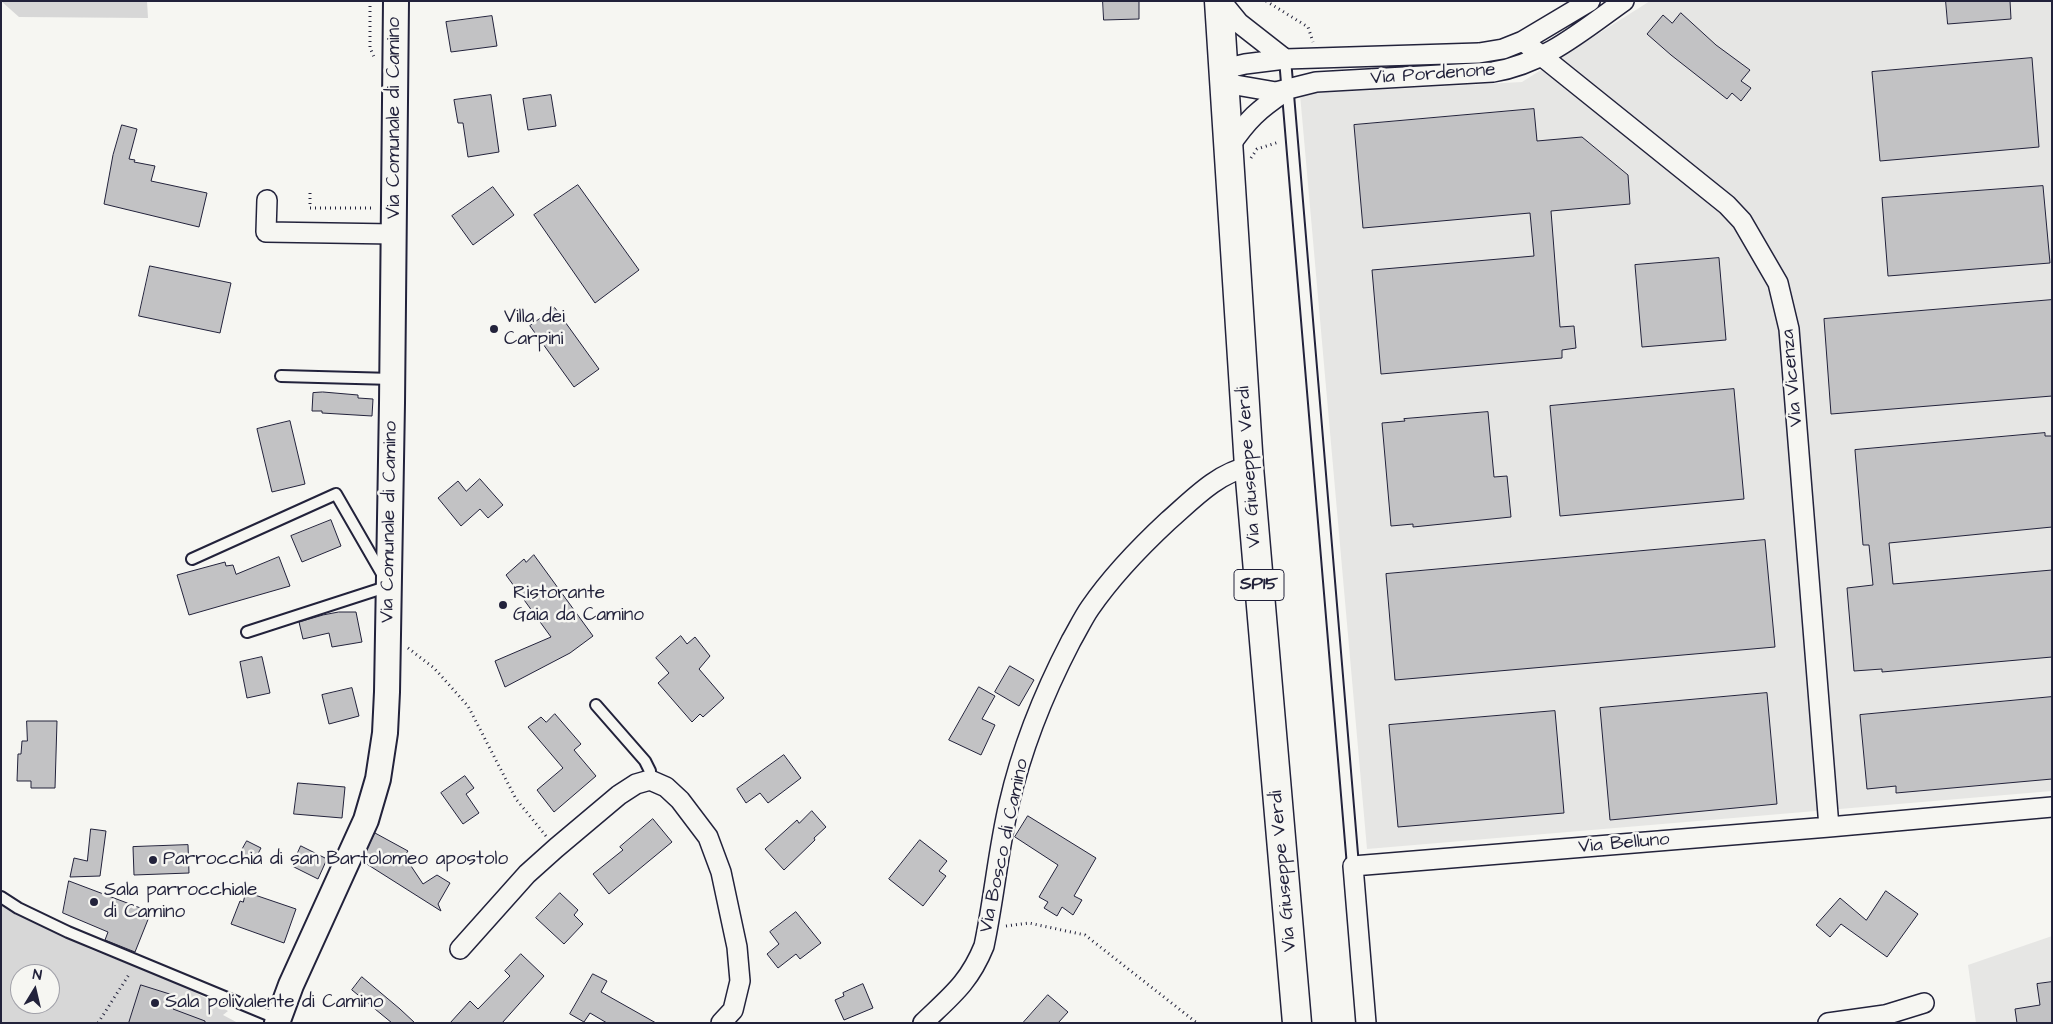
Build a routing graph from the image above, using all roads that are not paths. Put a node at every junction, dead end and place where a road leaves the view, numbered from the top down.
1 (396, 1) edge
2 (1220, 1) edge
3 (1590, 1) edge
4 (1624, 1) edge
5 (1524, 41) junction
6 (1543, 57) junction
7 (1285, 59) junction
8 (1224, 76) junction
9 (1288, 90) junction
10 (1229, 147) junction
11 (267, 200) dead end
12 (394, 234) junction
13 (281, 376) dead end
14 (393, 379) junction
15 (1249, 467) junction
16 (192, 559) dead end
17 (389, 586) junction
18 (247, 632) dead end
19 (596, 704) dead end
20 (650, 780) junction
21 (2052, 807) edge
22 (1829, 828) junction
23 (1353, 866) junction
24 (1, 897) edge
25 (460, 949) dead end
26 (1924, 1003) dead end
27 (278, 1021) edge
28 (721, 1023) edge
29 (923, 1023) edge
30 (1297, 1023) edge
31 (1366, 1023) edge
32 (1828, 1023) edge

1 - 12 street, Via Comunale di Camino
2 - 7 street
2 - 8 main road, Via Giuseppe Verdi / SP15
3 - 5 street, Via Pordenone
4 - 6 street, Via Pordenone
5 - 6 street, Via Vicenza
5 - 7 street, Via Pordenone
6 - 9 street, Via Pordenone
6 - 22 street, Via Vicenza
7 - 8 street, Via Pordenone
7 - 9 lane
8 - 9 street, Via Pordenone
8 - 10 main road, Via Giuseppe Verdi / SP15
9 - 10 street
9 - 23 lane
10 - 15 main road, Via Giuseppe Verdi / SP15
11 - 12 street
12 - 14 street, Via Comunale di Camino
13 - 14 lane
14 - 17 street, Via Comunale di Camino
15 - 29 street, Via Bosco di Camino
15 - 30 main road, Via Giuseppe Verdi / SP15
16 - 17 lane
17 - 18 lane
17 - 27 street, Via Comunale di Camino
19 - 20 lane
20 - 25 street
20 - 28 street
21 - 22 street, Via Belluno
22 - 23 street, Via Belluno
23 - 31 street
24 - 27 lane
26 - 32 street

